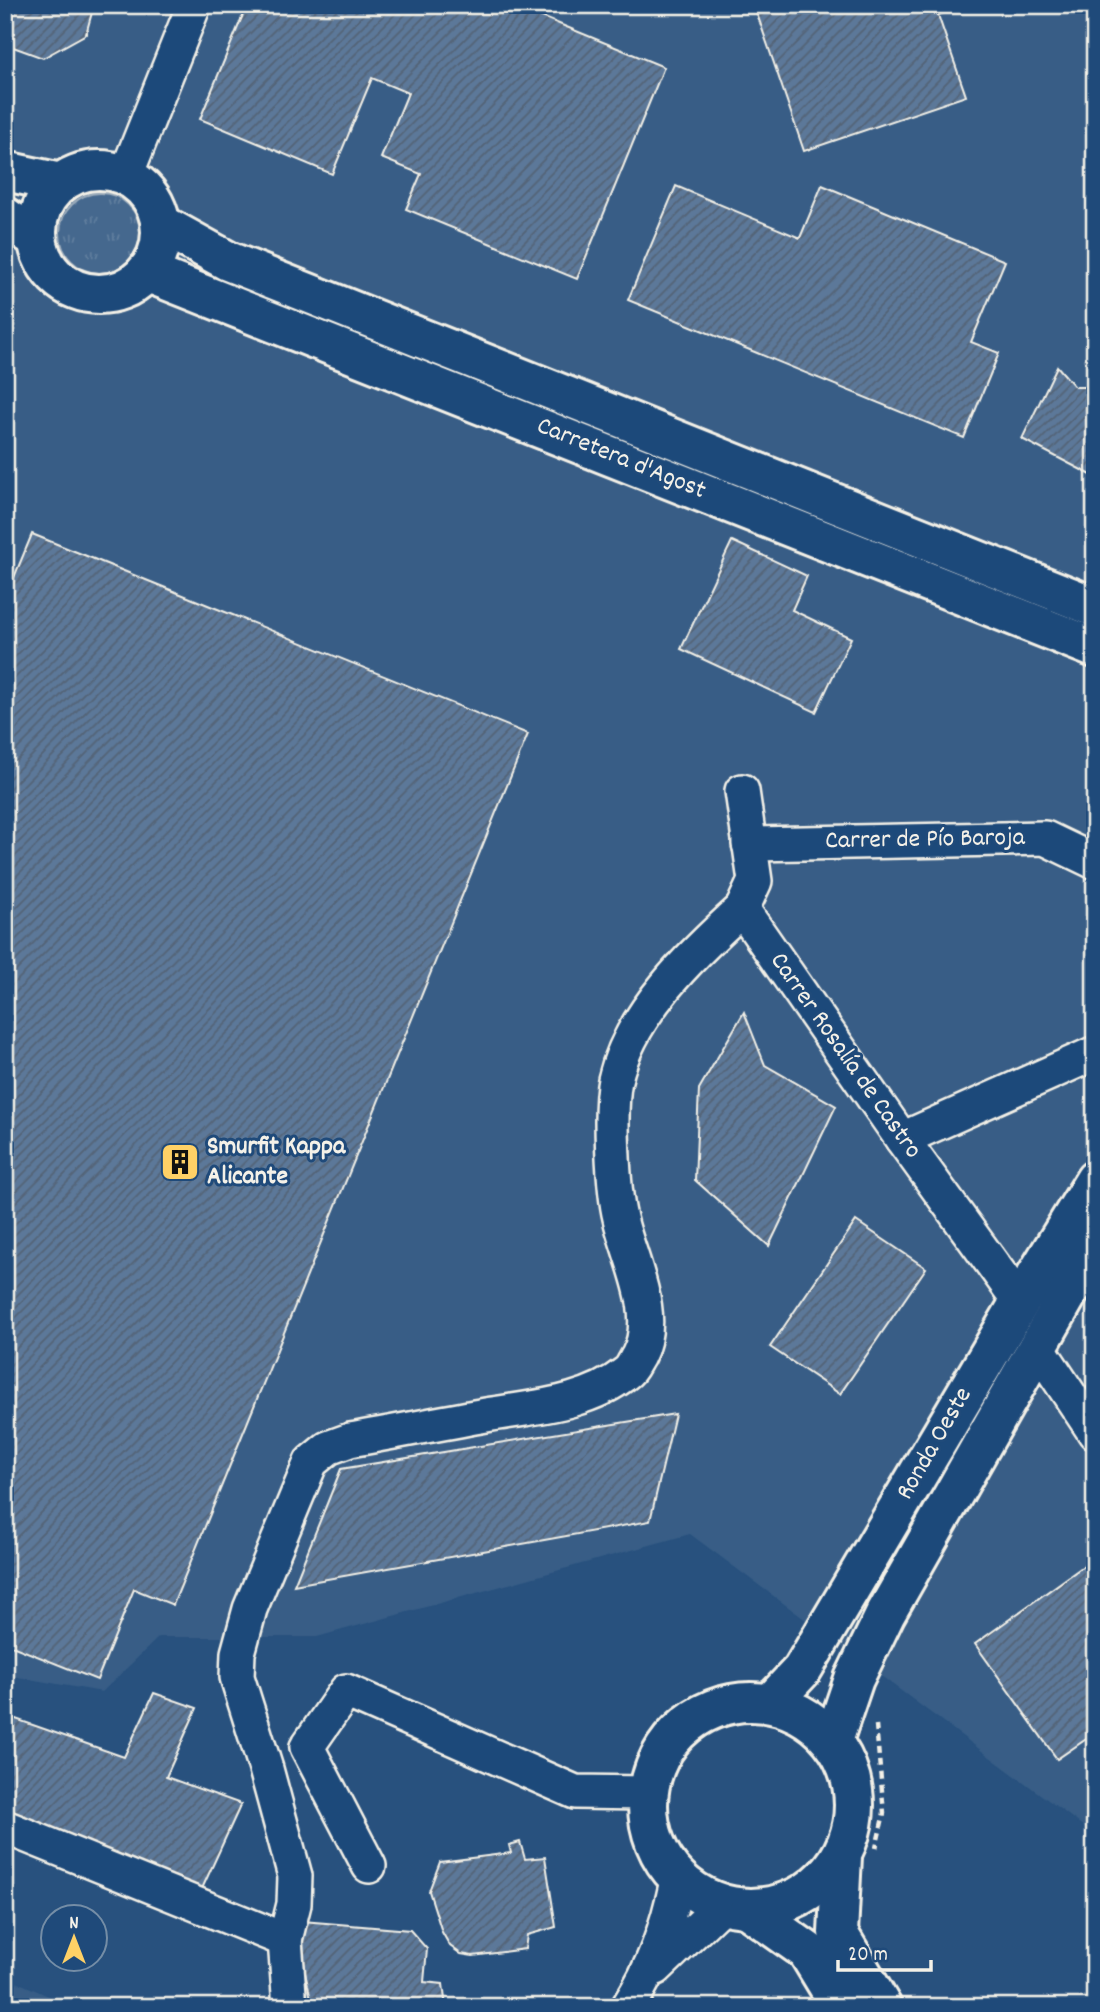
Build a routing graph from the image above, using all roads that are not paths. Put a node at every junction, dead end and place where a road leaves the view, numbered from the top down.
1 (194, 5) edge
2 (5, 171) edge
3 (126, 175) junction
4 (61, 183) junction
5 (5, 217) edge
6 (161, 224) junction
7 (36, 238) junction
8 (146, 272) junction
9 (1095, 607) edge
10 (1095, 648) edge
11 (742, 791) dead end
12 (749, 844) junction
13 (1095, 862) edge
14 (743, 909) junction
15 (1095, 1053) edge
16 (902, 1139) junction
17 (1095, 1180) edge
18 (1095, 1246) edge
19 (1020, 1301) junction
20 (1037, 1346) junction
21 (1095, 1433) edge
22 (771, 1703) junction
23 (833, 1741) junction
24 (646, 1794) junction
25 (5, 1827) edge
26 (859, 1853) junction
27 (369, 1866) dead end
28 (677, 1881) junction
29 (735, 1908) junction
30 (285, 1941) junction
31 (647, 1977) junction
32 (290, 2007) edge
33 (628, 2007) edge
34 (841, 2007) edge
35 (882, 2007) edge

1 - 3 street
2 - 4 main road
3 - 4 main road
3 - 6 main road
4 - 7 main road
5 - 7 main road
6 - 8 main road
6 - 9 main road, Carretera d'Agost
7 - 8 main road
8 - 10 main road, Carretera d'Agost
11 - 12 street
12 - 13 street, Carrer de Pío Baroja
12 - 14 street
14 - 16 street, Carrer Rosalía de Castro
14 - 30 street
15 - 16 street
16 - 19 street, Carrer Rosalía de Castro
17 - 19 main road, Ronda Oeste
18 - 20 main road, Ronda Oeste
19 - 22 main road, Ronda Oeste
20 - 21 street
20 - 23 main road, Ronda Oeste
22 - 23 main road
22 - 24 main road
23 - 26 main road
24 - 27 street
24 - 28 main road
25 - 30 street
26 - 29 main road
26 - 35 main road
28 - 29 main road
28 - 31 street
29 - 31 street
29 - 34 main road
30 - 32 street
31 - 33 street

